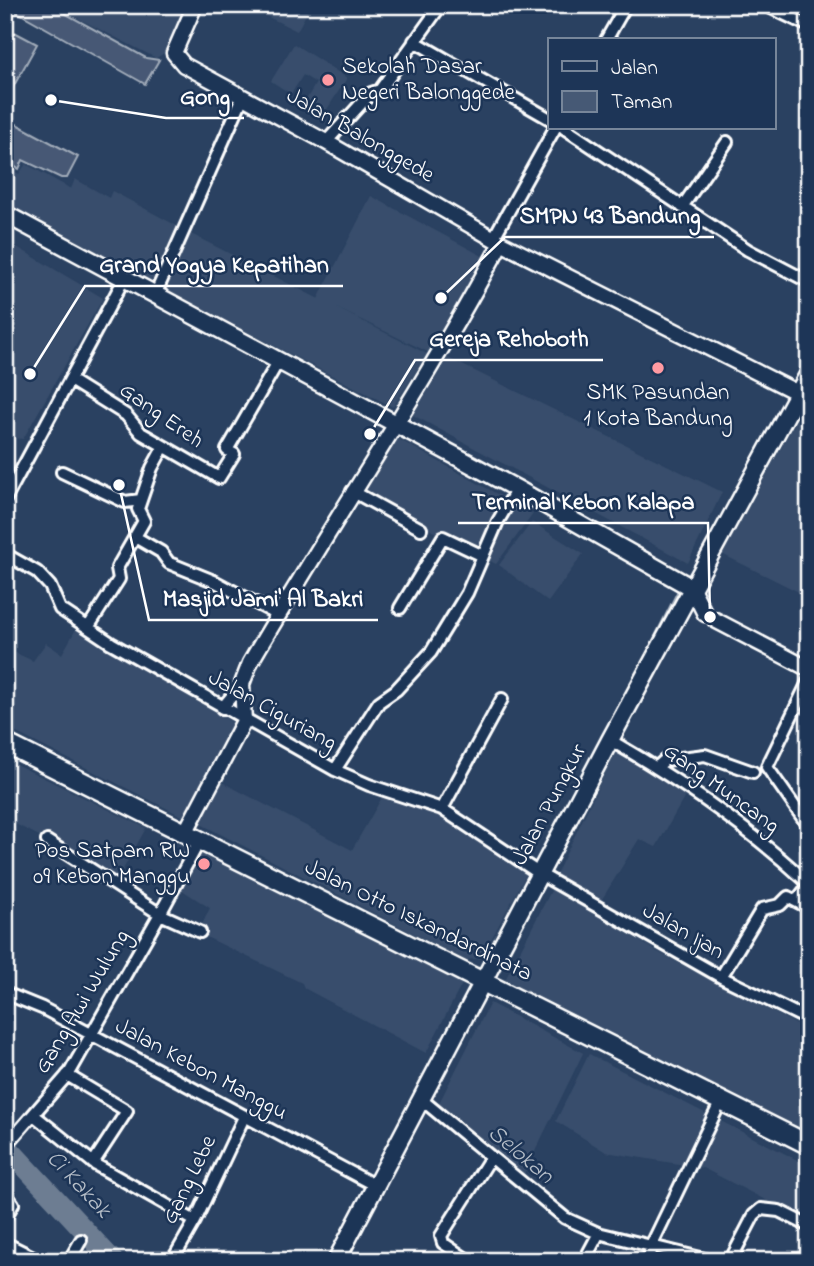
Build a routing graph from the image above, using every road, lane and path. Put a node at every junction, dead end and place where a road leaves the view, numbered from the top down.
1 (195, 5) edge
2 (441, 5) edge
3 (626, 5) edge
4 (765, 5) edge
5 (809, 26) edge
6 (607, 38) edge
7 (414, 41) junction
8 (243, 97) junction
9 (548, 118) edge
10 (554, 130) edge
11 (567, 130) edge
12 (326, 142) junction
13 (727, 142) dead end
14 (682, 207) junction
15 (8, 218) edge
16 (497, 241) junction
17 (124, 279) junction
18 (809, 282) edge
19 (155, 295) junction
20 (278, 362) junction
21 (809, 373) edge
22 (70, 380) junction
23 (804, 396) edge
24 (397, 425) junction
25 (163, 448) junction
26 (62, 472) dead end
27 (517, 489) junction
28 (352, 491) junction
29 (5, 500) edge
30 (142, 500) junction
31 (421, 529) dead end
32 (135, 537) junction
33 (5, 554) edge
34 (483, 556) junction
35 (692, 588) junction
36 (400, 608) dead end
37 (278, 615) junction
38 (89, 626) junction
39 (809, 669) edge
40 (809, 680) edge
41 (242, 684) junction
42 (502, 699) dead end
43 (222, 708) junction
44 (244, 720) junction
45 (610, 740) junction
46 (6, 743) edge
47 (657, 767) junction
48 (335, 770) junction
49 (753, 772) dead end
50 (442, 809) junction
51 (809, 827) edge
52 (192, 837) junction
53 (47, 841) dead end
54 (540, 874) junction
55 (797, 900) junction
56 (809, 908) edge
57 (160, 914) junction
58 (200, 932) dead end
59 (721, 977) junction
60 (484, 980) junction
61 (5, 993) edge
62 (809, 1020) edge
63 (91, 1036) junction
64 (67, 1075) junction
65 (421, 1099) junction
66 (721, 1101) junction
67 (35, 1116) junction
68 (244, 1117) junction
69 (10, 1141) dead end
70 (809, 1145) edge
71 (490, 1157) junction
72 (93, 1163) junction
73 (376, 1186) junction
74 (5, 1193) edge
75 (5, 1218) edge
76 (195, 1221) junction
77 (809, 1226) edge
78 (597, 1233) junction
79 (81, 1240) dead end
80 (5, 1243) edge
81 (651, 1246) junction
82 (337, 1260) edge
83 (41, 1261) edge
84 (69, 1261) edge
85 (172, 1261) edge
86 (469, 1261) edge
87 (583, 1261) edge
88 (648, 1261) edge
89 (713, 1261) edge
90 (730, 1261) edge

1 - 8 street, Jalan Balonggede
2 - 7 street
3 - 6 street
4 - 5 street
7 - 9 street
7 - 12 street
8 - 12 street, Jalan Balonggede
8 - 19 street
10 - 16 street
11 - 14 street
12 - 16 street, Jalan Balonggede
13 - 14 street
14 - 18 street
15 - 17 main road
16 - 23 street, Jalan Balonggede
16 - 24 street
17 - 19 main road
17 - 22 street
19 - 20 main road
20 - 24 main road
20 - 25 street, Gang Ereh
21 - 23 main road, Jalan Pungkur
22 - 25 street, Gang Ereh
22 - 29 street
23 - 35 main road, Jalan Pungkur
24 - 27 main road
24 - 28 street
25 - 30 street
26 - 30 street
27 - 34 street
27 - 35 main road
28 - 31 street
28 - 37 street
30 - 32 street
32 - 37 street
32 - 38 street
33 - 38 street, Jalan Ciguriang
34 - 36 street
34 - 48 street
35 - 39 street
35 - 45 main road, Jalan Pungkur
37 - 41 street
38 - 43 street, Jalan Ciguriang
40 - 51 street
41 - 43 street
41 - 44 street
42 - 50 street
43 - 44 street, Jalan Ciguriang
44 - 48 street, Jalan Ciguriang
44 - 52 street
45 - 47 street, Gang Muncang
45 - 54 main road, Jalan Pungkur
46 - 52 main road, Jalan Otto Iskandardinata
47 - 49 street
47 - 55 street, Gang Muncang
48 - 50 street, Jalan Ciguriang
50 - 54 street, Jalan Ciguriang
52 - 57 street, Gang Awi Wulung
52 - 60 main road, Jalan Otto Iskandardinata
53 - 57 street
54 - 59 street, Jalan Ijan
54 - 60 main road, Jalan Pungkur
55 - 56 street
55 - 59 street
57 - 58 street
57 - 63 street, Gang Awi Wulung
59 - 62 street, Jalan Ijan
60 - 65 main road, Jalan Pungkur
60 - 66 main road, Jalan Otto Iskandardinata
61 - 63 street, Jalan Kebon Manggu
63 - 64 street, Gang Awi Wulung
63 - 68 street, Jalan Kebon Manggu
64 - 67 street, Gang Awi Wulung
64 - 72 street
65 - 71 street
65 - 73 main road, Jalan Pungkur
66 - 70 main road, Jalan Otto Iskandardinata
66 - 81 street
67 - 69 street, Gang Awi Wulung
67 - 72 street
68 - 73 street, Jalan Kebon Manggu
68 - 76 street, Gang Lebe
71 - 78 street
71 - 86 street
72 - 76 street
73 - 82 main road, Jalan Pungkur
74 - 75 street
76 - 85 street, Gang Lebe
77 - 90 street
78 - 81 street
78 - 87 street
79 - 84 street
80 - 83 street
81 - 88 street
81 - 89 street

